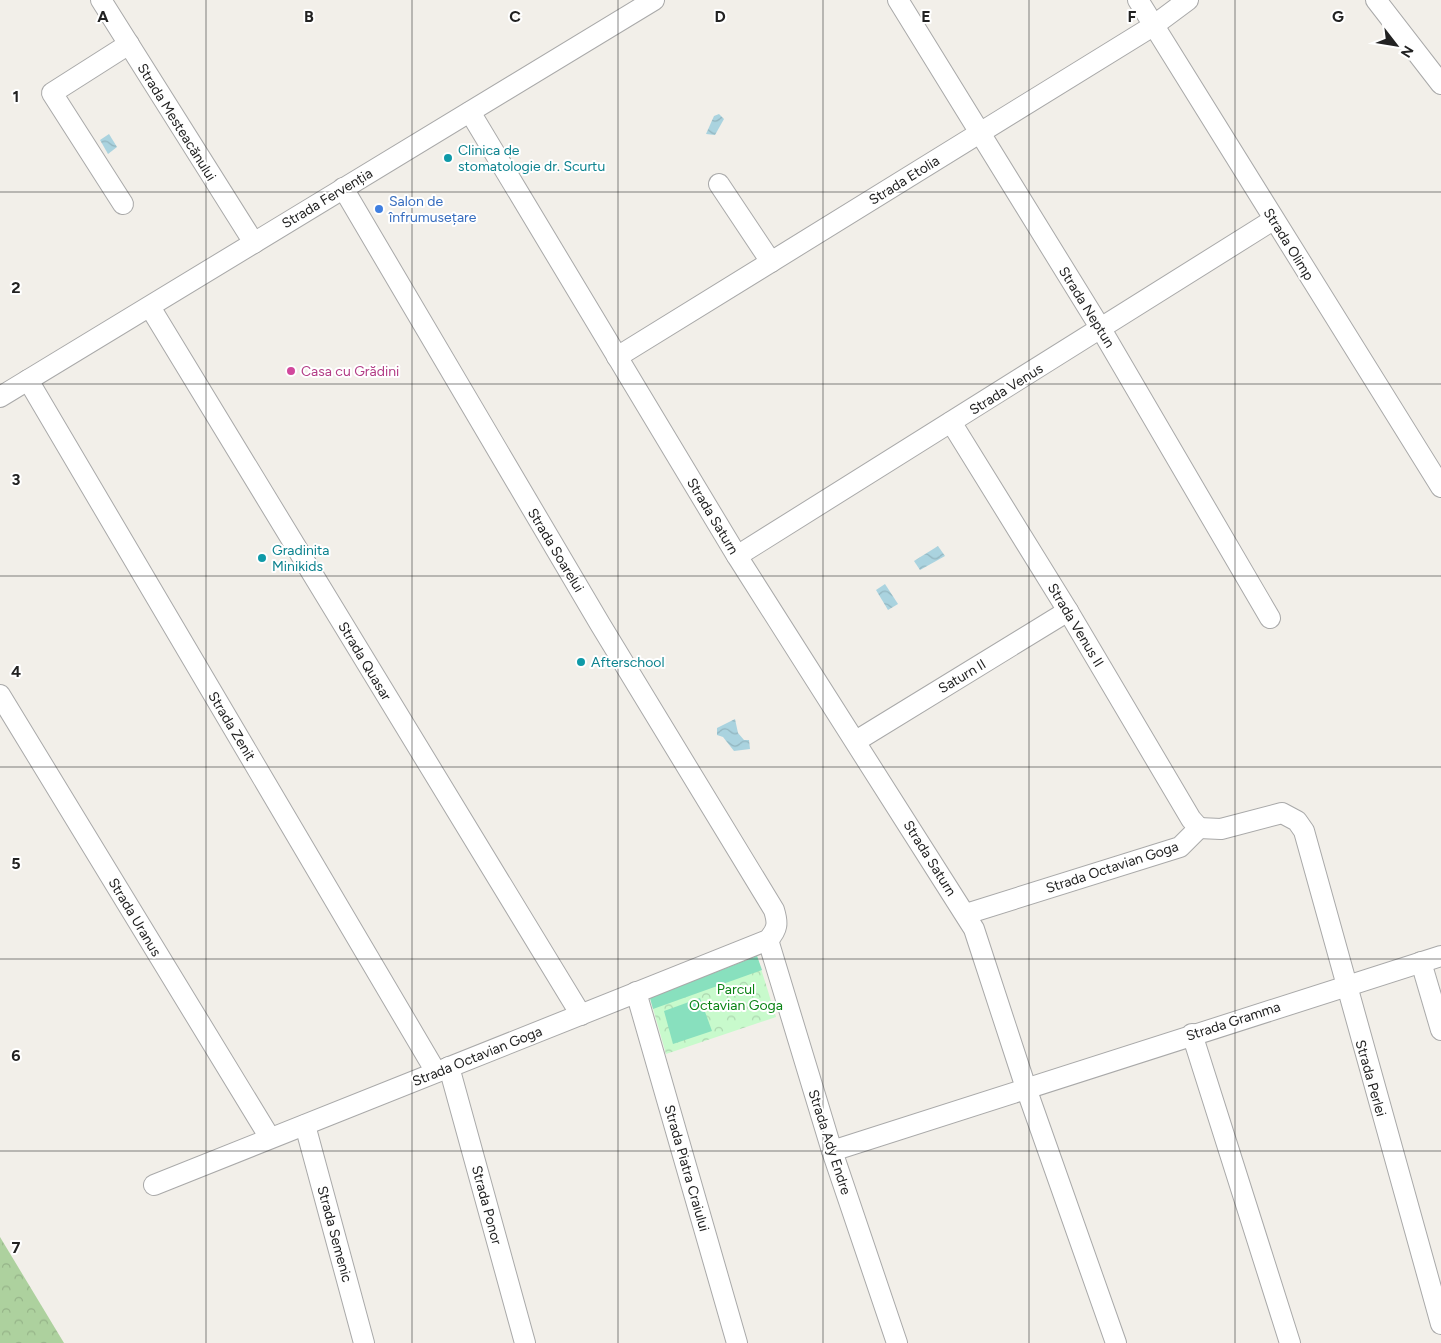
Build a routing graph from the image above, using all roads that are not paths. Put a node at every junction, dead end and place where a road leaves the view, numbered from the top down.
1 (101, 0) edge
2 (654, 0) edge
3 (898, 0) edge
4 (1138, 0) edge
5 (1188, 0) edge
6 (1376, 0) edge
7 (1154, 26) junction
8 (129, 44) junction
9 (1438, 74) edge
10 (470, 112) junction
11 (979, 134) junction
12 (719, 184) dead end
13 (343, 188) junction
14 (123, 204) dead end
15 (1273, 220) junction
16 (254, 243) junction
17 (772, 262) junction
18 (150, 306) junction
19 (1101, 329) junction
20 (618, 357) junction
21 (28, 380) junction
22 (0, 397) edge
23 (951, 422) junction
24 (1441, 487) edge
25 (737, 556) junction
26 (1068, 611) junction
27 (1270, 618) dead end
28 (0, 695) edge
29 (856, 741) junction
30 (1199, 828) junction
31 (966, 914) junction
32 (768, 940) junction
33 (1441, 956) edge
34 (1421, 962) junction
35 (1345, 985) junction
36 (636, 992) junction
37 (580, 1015) junction
38 (1441, 1030) edge
39 (1192, 1034) junction
40 (442, 1070) junction
41 (1026, 1088) junction
42 (305, 1124) junction
43 (270, 1138) junction
44 (832, 1150) junction
45 (154, 1185) dead end
46 (1441, 1324) edge
47 (364, 1343) edge
48 (525, 1343) edge
49 (737, 1343) edge
50 (897, 1343) edge
51 (1116, 1343) edge
52 (1290, 1343) edge

1 - 8 street, Strada Mesteacănului
2 - 10 street, Strada Fervenția
3 - 11 street, Strada Neptun
4 - 7 street, Strada Olimp
5 - 7 street, Strada Etolia
6 - 9 street
7 - 11 street, Strada Etolia
7 - 15 street, Strada Olimp
8 - 14 street
8 - 16 street, Strada Mesteacănului
10 - 13 street, Strada Fervenția
10 - 20 street, Strada Saturn
11 - 17 street, Strada Etolia
11 - 19 street, Strada Neptun
12 - 17 street
13 - 16 street, Strada Fervenția
13 - 32 street, Strada Soarelui
15 - 19 street, Strada Venus
15 - 24 street, Strada Olimp
16 - 18 street, Strada Fervenția
17 - 20 street, Strada Etolia
18 - 21 street, Strada Fervenția
18 - 37 street, Strada Quasar
19 - 23 street, Strada Venus
19 - 27 street, Strada Neptun
20 - 25 street, Strada Saturn
21 - 22 street, Strada Fervenția
21 - 40 street, Strada Zenit
23 - 25 street, Strada Venus
23 - 26 street, Strada Venus II
25 - 29 street, Strada Saturn
26 - 29 street, Saturn II
26 - 30 street, Strada Venus II
28 - 43 street, Strada Uranus
29 - 31 street, Strada Saturn
30 - 31 street, Strada Octavian Goga
30 - 35 street, Strada Perlei
31 - 41 street
32 - 36 street, Strada Octavian Goga
32 - 44 street, Strada Ady Endre
33 - 34 street, Strada Gramma
34 - 35 street, Strada Gramma
34 - 38 street
35 - 39 street, Strada Gramma
35 - 46 street, Strada Perlei
36 - 37 street, Strada Octavian Goga
36 - 49 street, Strada Piatra Craiului
37 - 40 street, Strada Octavian Goga
39 - 41 street, Strada Gramma
39 - 52 street
40 - 42 street, Strada Octavian Goga
40 - 48 street, Strada Ponor
41 - 44 street, Strada Gramma
41 - 51 street
42 - 43 street, Strada Octavian Goga
42 - 47 street, Strada Semenic
43 - 45 street, Strada Octavian Goga
44 - 50 street, Strada Ady Endre

